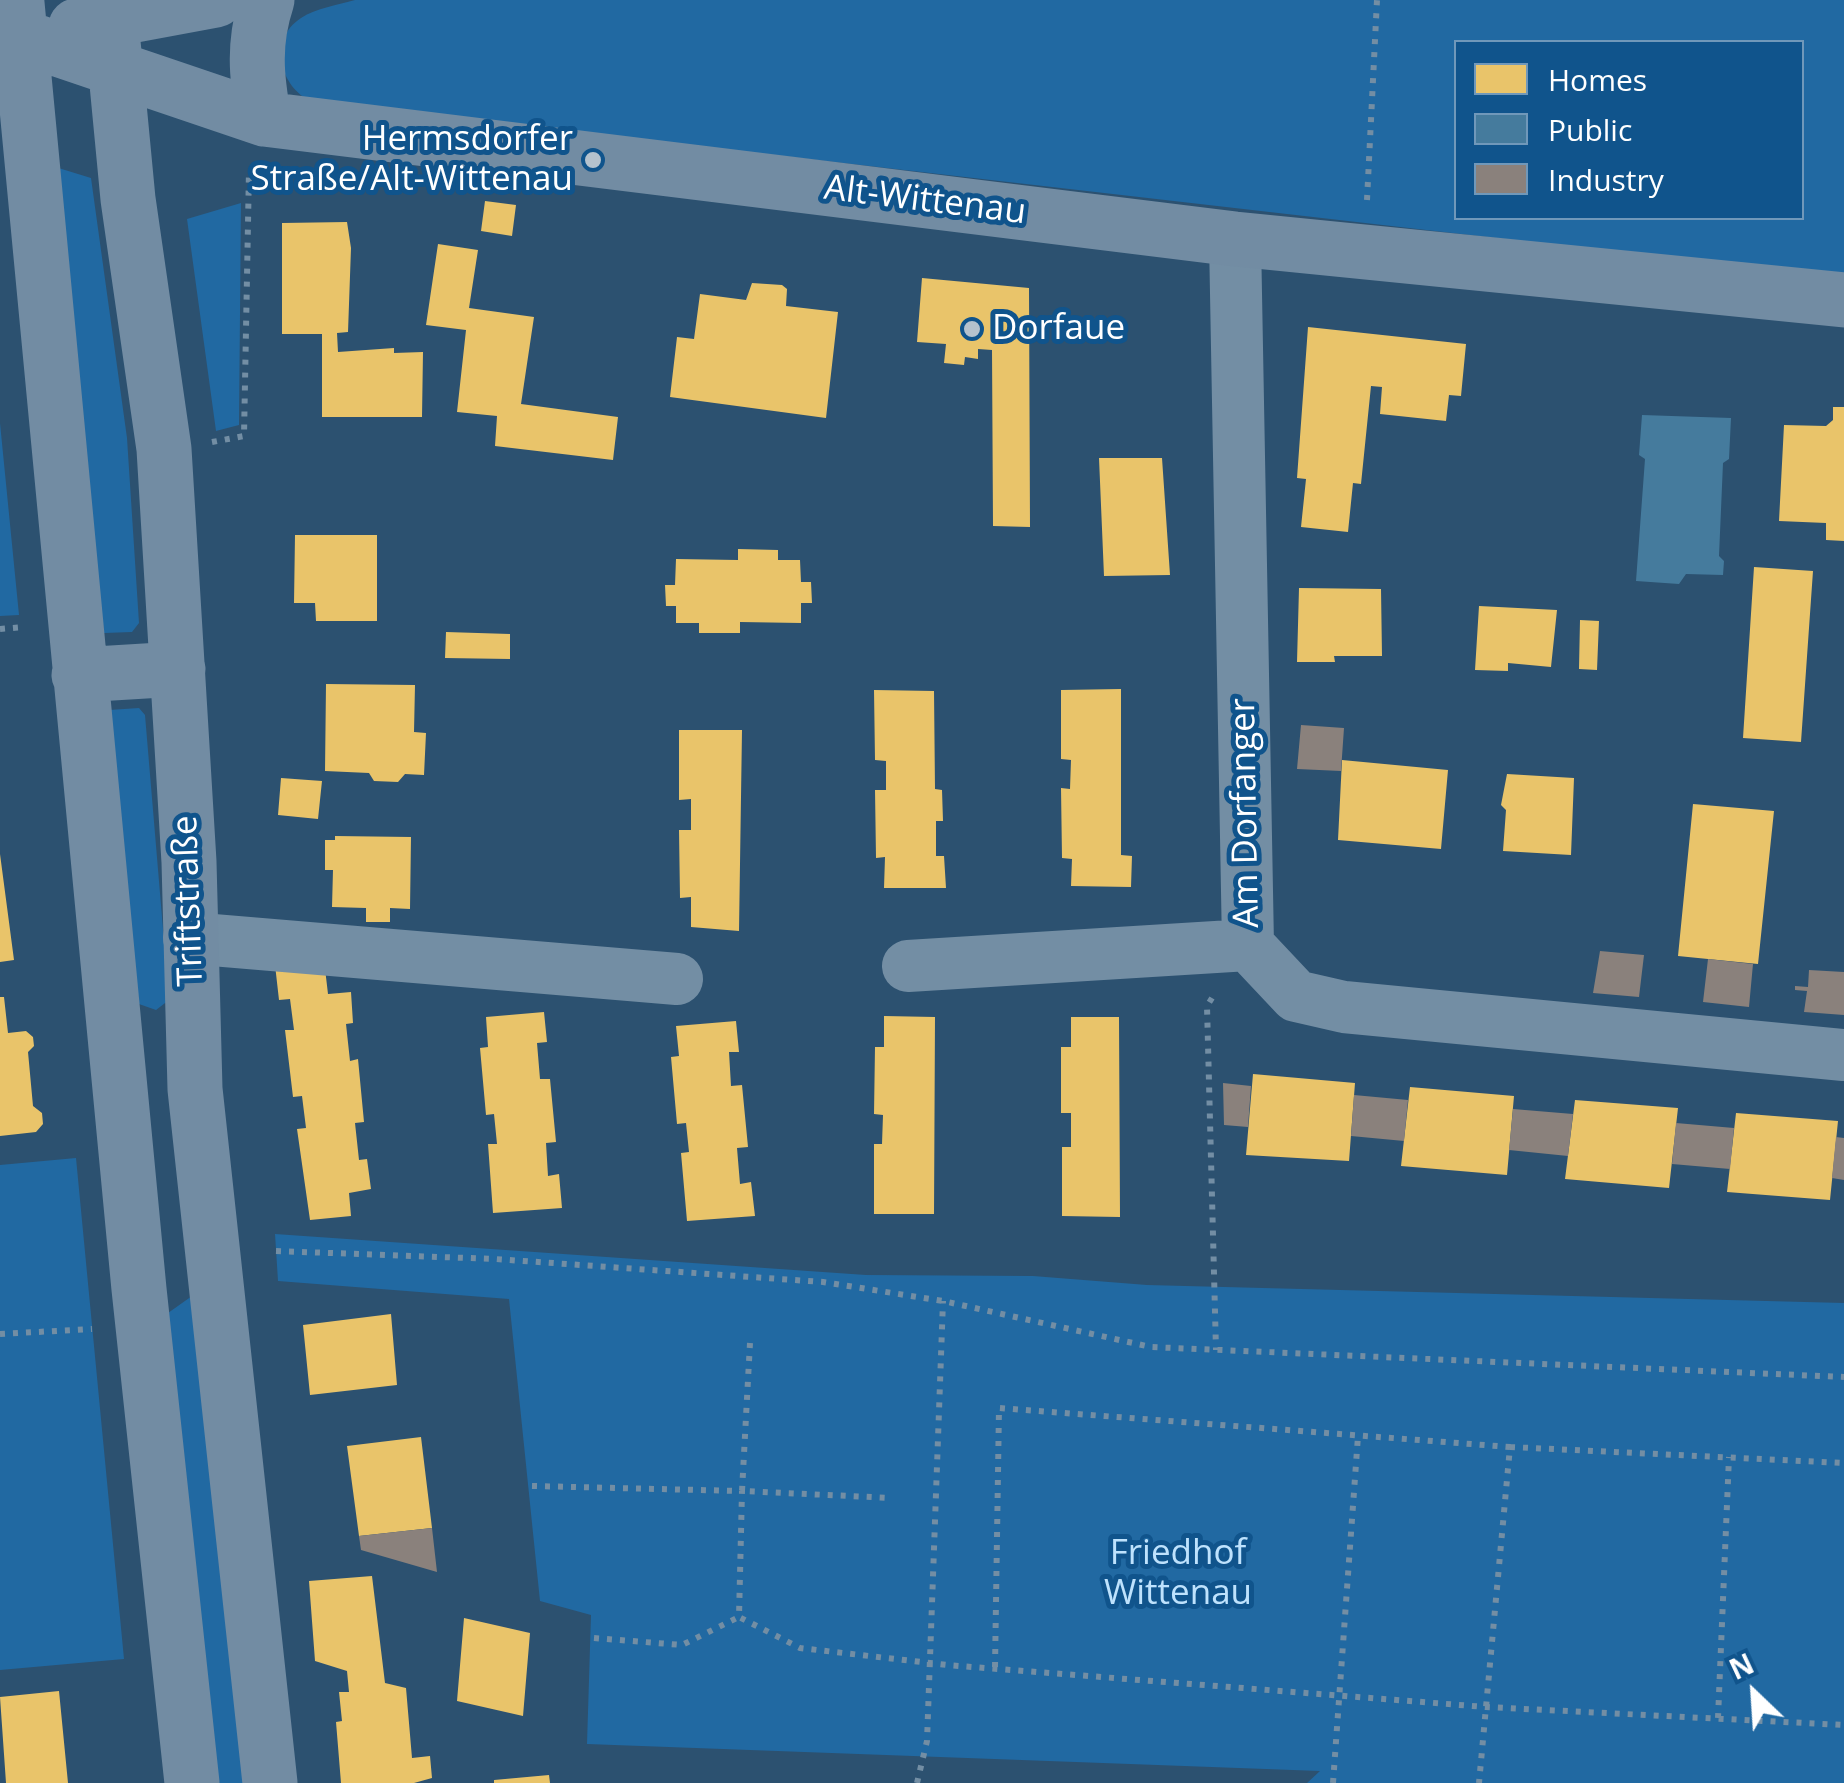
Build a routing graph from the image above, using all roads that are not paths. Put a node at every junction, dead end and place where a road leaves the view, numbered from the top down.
1 (216, 0) edge
2 (267, 0) edge
3 (12, 24) edge
4 (113, 29) edge
5 (264, 119) junction
6 (1235, 239) junction
7 (1844, 300) edge
8 (178, 669) junction
9 (79, 675) junction
10 (189, 938) junction
11 (1248, 945) junction
12 (908, 966) dead end
13 (677, 979) dead end
14 (1844, 1056) edge
15 (195, 1089) junction
16 (121, 1094) junction
17 (192, 1783) edge
18 (270, 1783) edge

1 - 4 main road, Alt-Wittenau
2 - 5 main road
3 - 4 main road, Alt-Wittenau
3 - 9 main road
4 - 5 main road, Alt-Wittenau
4 - 8 main road, Triftstraße
5 - 6 main road, Alt-Wittenau
6 - 7 main road, Alt-Wittenau
6 - 11 street, Am Dorfanger
8 - 9 main road
8 - 10 main road, Triftstraße
9 - 16 main road
10 - 13 street
10 - 15 main road, Triftstraße
11 - 12 street
11 - 14 street, Am Dorfanger
15 - 16 main road
15 - 18 main road, Triftstraße
16 - 17 main road

